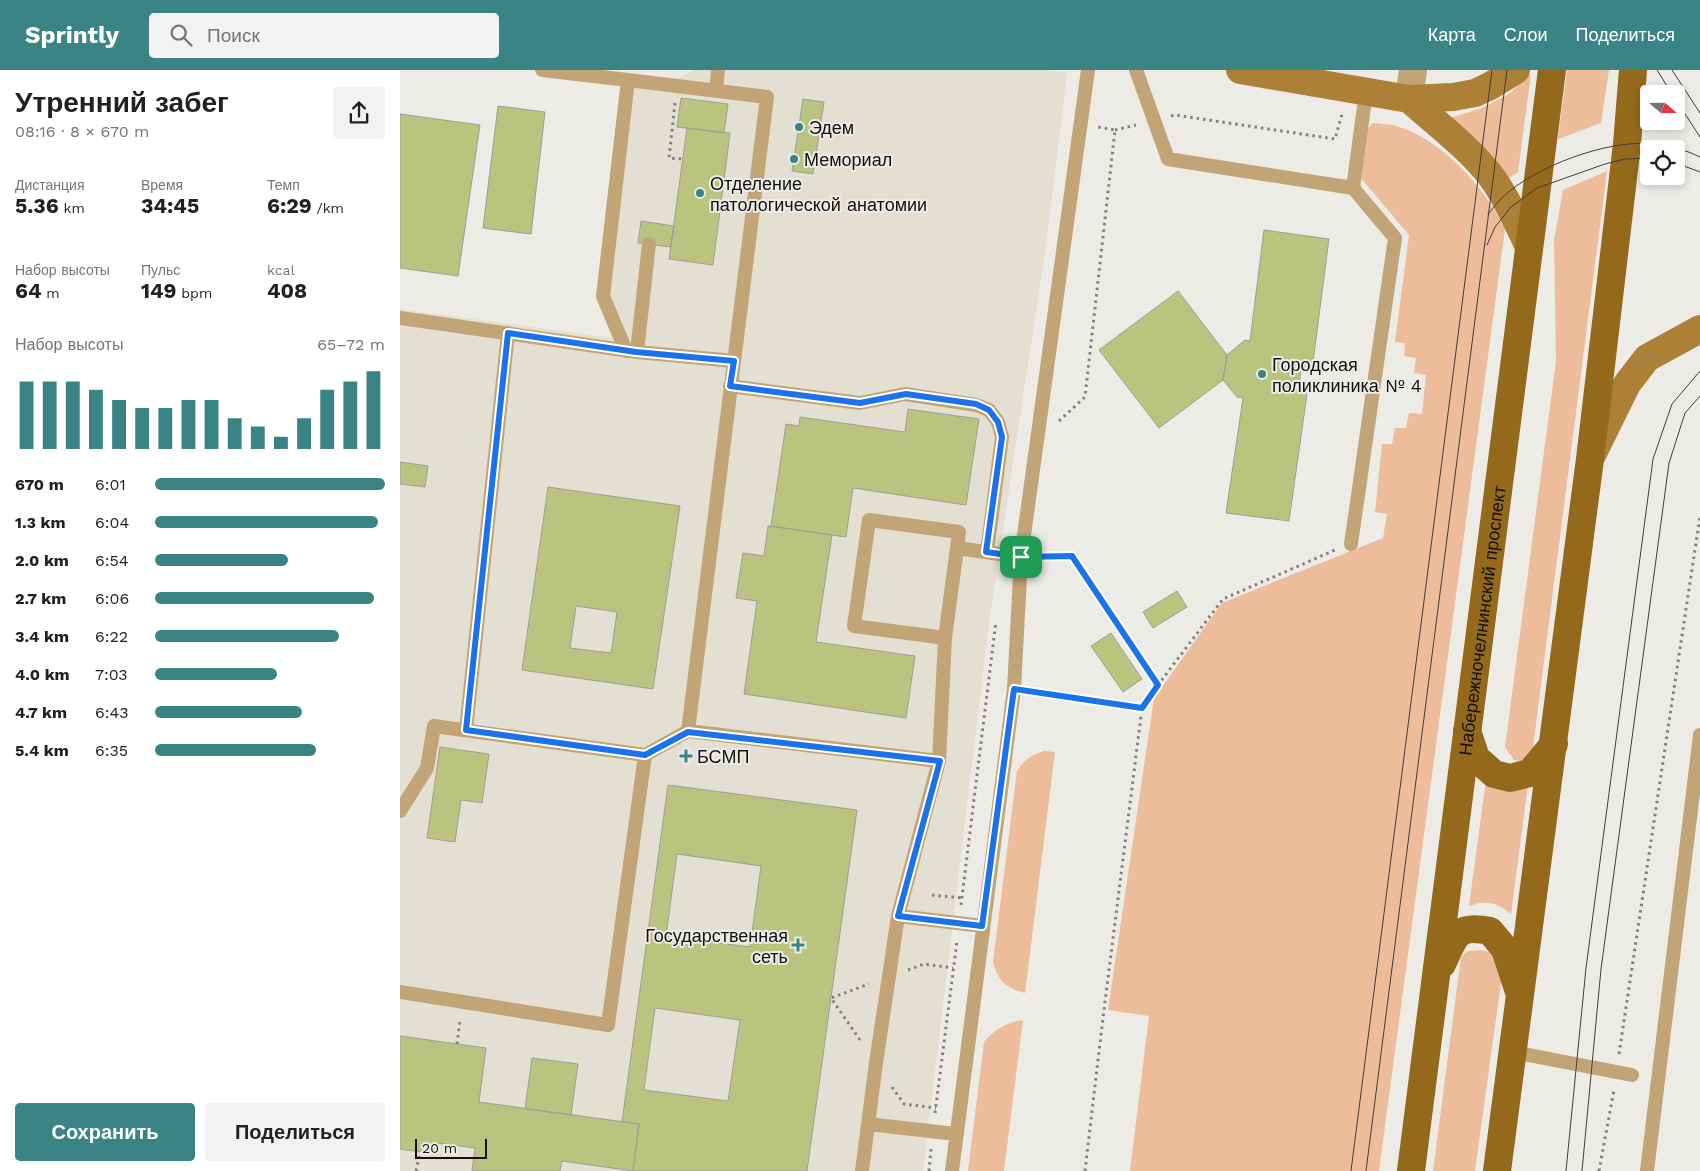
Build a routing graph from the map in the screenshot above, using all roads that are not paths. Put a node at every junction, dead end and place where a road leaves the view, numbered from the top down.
1 (542, 70) edge
2 (718, 70) edge
3 (1088, 70) edge
4 (1136, 70) edge
5 (1240, 70) edge
6 (1413, 70) edge
7 (1516, 70) edge
8 (1552, 70) edge
9 (1633, 70) edge
10 (628, 80) junction
11 (716, 90) junction
12 (1409, 99) junction
13 (1365, 100) junction
14 (1353, 188) junction
15 (649, 244) dead end
16 (1529, 247) junction
17 (400, 318) edge
18 (1700, 329) edge
19 (508, 333) junction
20 (631, 351) junction
21 (734, 361) junction
22 (730, 386) junction
23 (1590, 459) junction
24 (1351, 544) road end
25 (957, 548) junction
26 (986, 552) junction
27 (1021, 557) junction
28 (945, 638) junction
29 (466, 730) junction
30 (1467, 730) junction
31 (688, 732) junction
32 (1700, 735) edge
33 (1554, 744) junction
34 (645, 755) junction
35 (940, 761) junction
36 (400, 811) edge
37 (898, 916) junction
38 (982, 926) junction
39 (1436, 978) junction
40 (400, 992) edge
41 (1520, 995) junction
42 (1514, 1052) junction
43 (1632, 1075) dead end
44 (868, 1124) junction
45 (956, 1134) junction
46 (862, 1171) edge
47 (952, 1171) edge
48 (1411, 1171) edge
49 (1498, 1171) edge
50 (1647, 1171) edge

1 - 10 lane
2 - 11 lane
3 - 27 lane
4 - 14 lane
5 - 13 street
6 - 12 street
7 - 12 street
8 - 16 main road, Набережночелнинский проспект
9 - 23 main road
10 - 11 lane
10 - 20 lane
11 - 21 lane
12 - 13 street
12 - 16 street
13 - 14 lane
14 - 24 lane
15 - 20 lane
16 - 30 main road, Набережночелнинский проспект
17 - 19 lane
18 - 23 street
19 - 20 lane
19 - 29 lane
20 - 21 lane
21 - 22 lane
22 - 26 lane
22 - 31 lane
23 - 33 main road
25 - 26 lane
25 - 28 lane
25 - 28 lane
26 - 27 lane
27 - 38 lane
28 - 35 lane
29 - 34 lane
29 - 36 lane
30 - 33 main road
30 - 39 main road, Набережночелнинский проспект
31 - 34 lane
31 - 35 lane
32 - 50 lane
33 - 41 main road
34 - 40 lane
35 - 37 lane
37 - 38 lane
37 - 44 lane
38 - 45 lane
39 - 41 main road
39 - 48 main road, Набережночелнинский проспект
41 - 42 main road
42 - 43 lane
42 - 49 main road
44 - 45 lane
44 - 46 lane
45 - 47 lane

